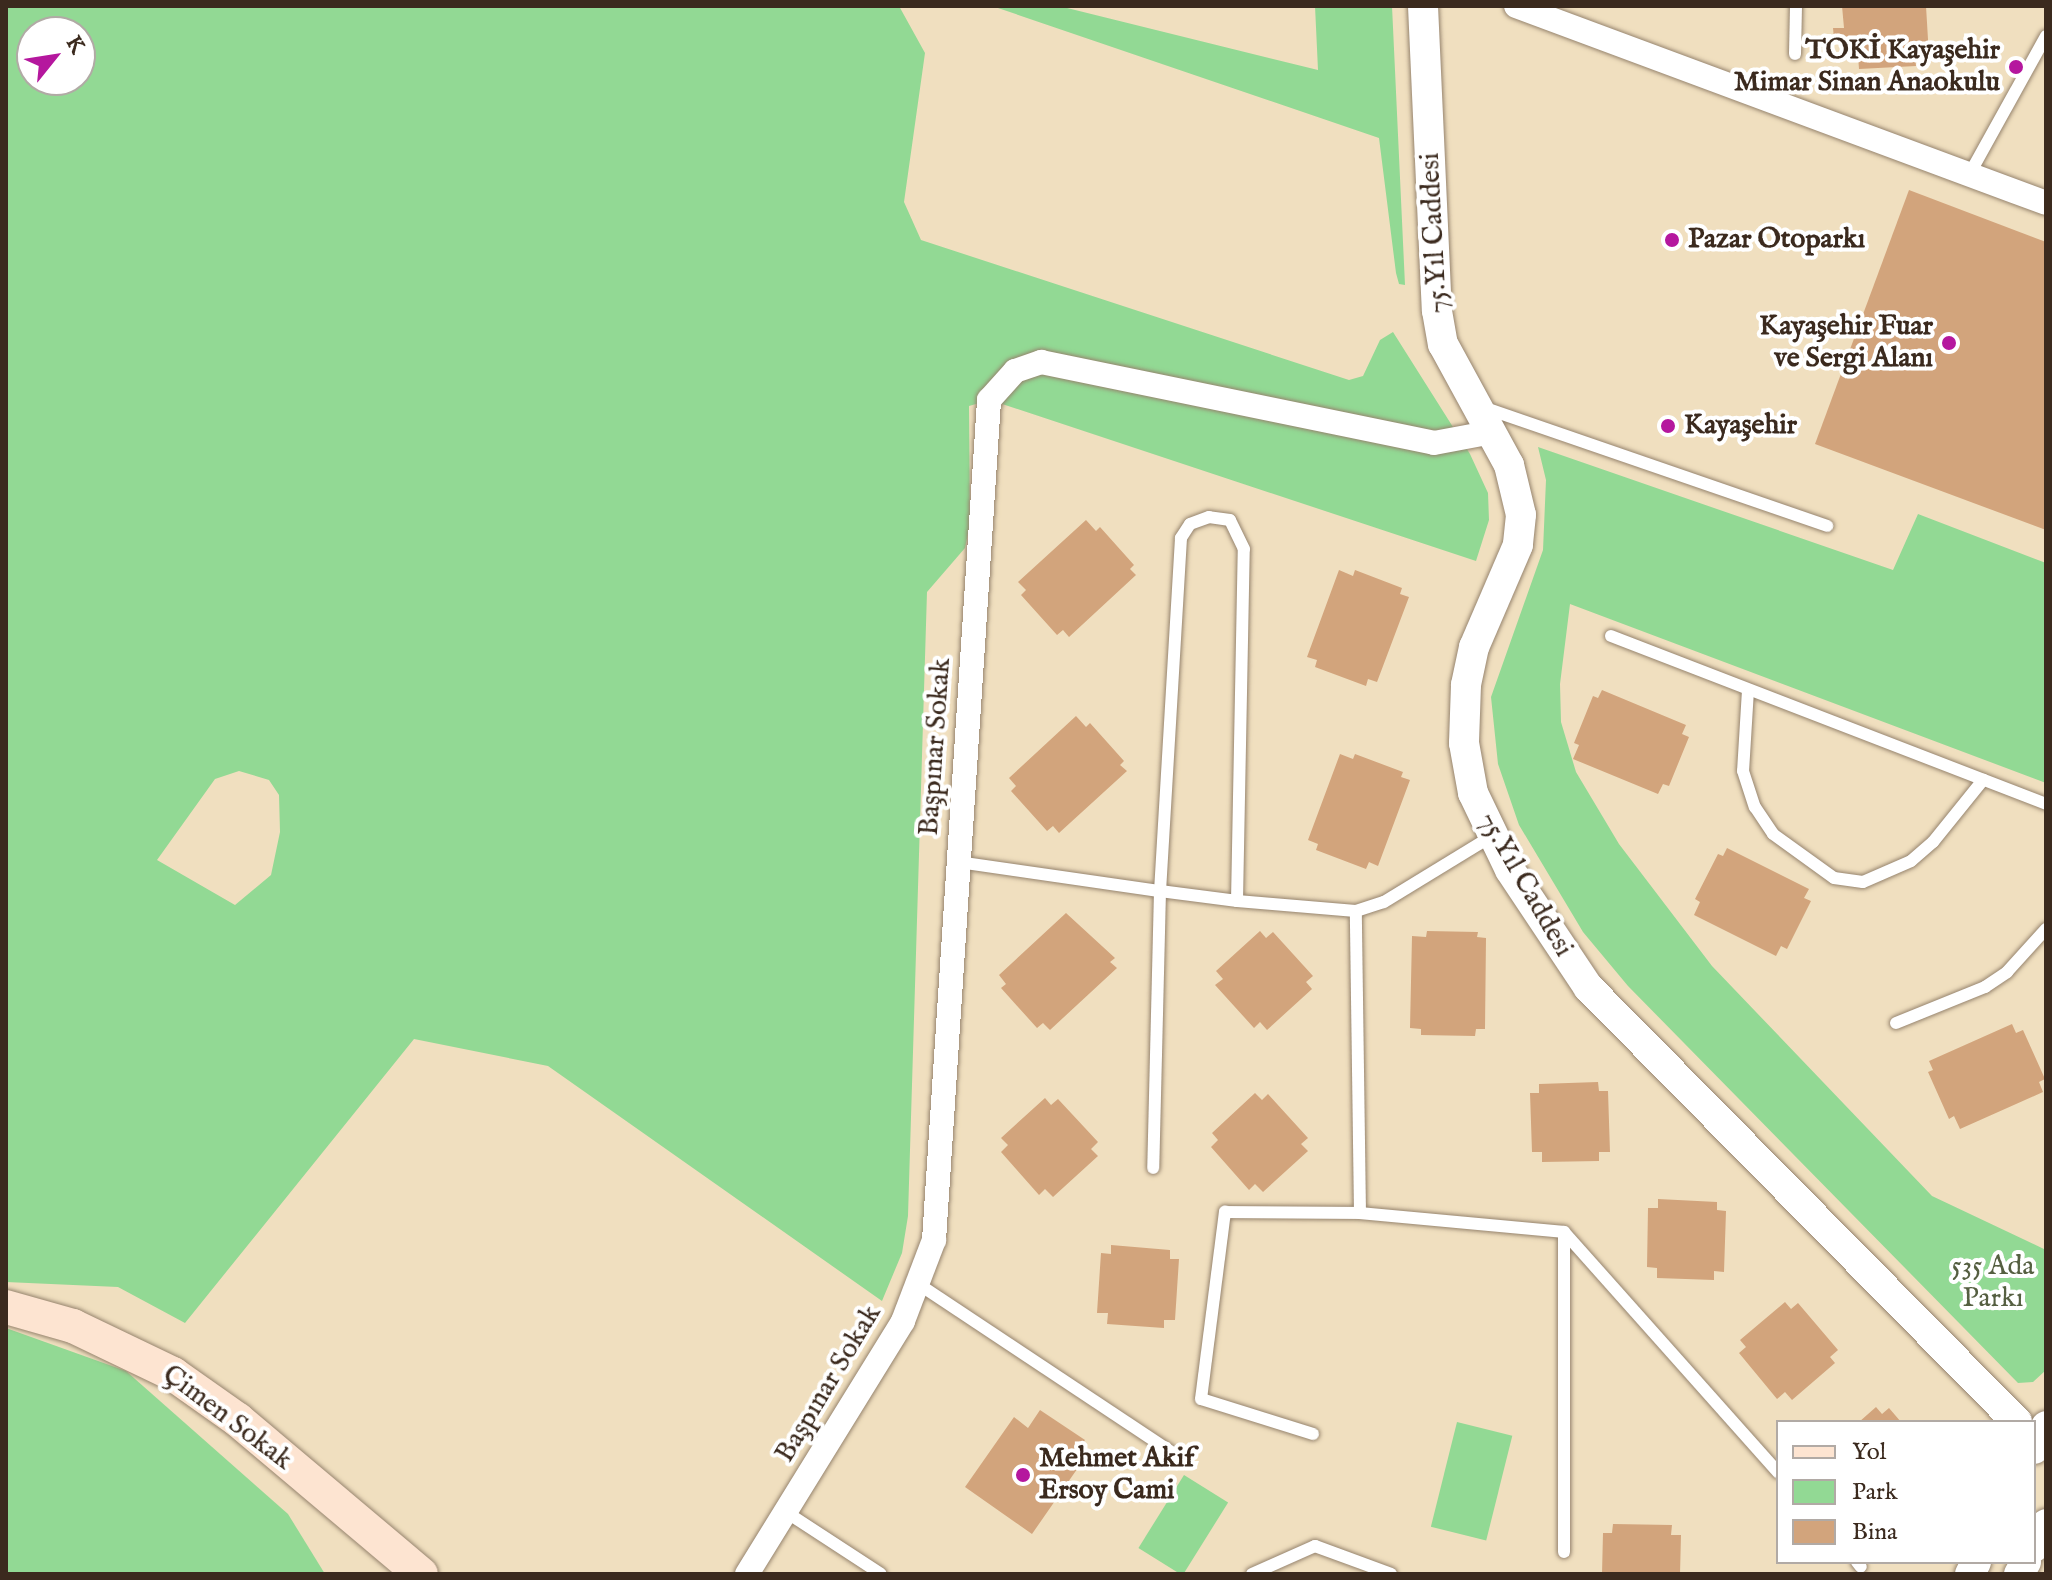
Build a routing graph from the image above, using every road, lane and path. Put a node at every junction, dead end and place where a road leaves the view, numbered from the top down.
1 (1423, 6) edge
2 (1516, 6) edge
3 (1796, 6) edge
4 (2046, 36) edge
5 (1795, 54) dead end
6 (1969, 175) junction
7 (2046, 203) edge
8 (1474, 404) junction
9 (1493, 432) junction
10 (1827, 526) dead end
11 (1611, 636) dead end
12 (1748, 690) junction
13 (1983, 780) junction
14 (2046, 804) edge
15 (1492, 836) junction
16 (958, 862) junction
17 (1160, 891) junction
18 (1237, 901) junction
19 (1356, 911) junction
20 (2046, 929) edge
21 (1896, 1023) dead end
22 (1153, 1168) dead end
23 (1360, 1213) junction
24 (1564, 1232) junction
25 (920, 1285) junction
26 (6, 1307) edge
27 (2018, 1420) edge
28 (1313, 1434) dead end
29 (1180, 1458) dead end
30 (1776, 1470) edge
31 (786, 1512) junction
32 (2046, 1524) edge
33 (2036, 1543) edge
34 (1564, 1552) dead end
35 (421, 1574) edge
36 (747, 1574) edge
37 (881, 1574) edge
38 (1252, 1574) edge
39 (1391, 1574) edge

1 - 8 street, 75.Yıl Caddesi
2 - 6 street
3 - 5 lane
4 - 6 lane
6 - 7 street
8 - 9 street, 75.Yıl Caddesi
8 - 10 lane
9 - 15 street, 75.Yıl Caddesi
9 - 16 street, Başpınar Sokak
11 - 12 lane
12 - 13 lane
12 - 13 lane
13 - 14 lane
15 - 19 lane
15 - 27 street, 75.Yıl Caddesi
16 - 17 lane
16 - 25 street, Başpınar Sokak
17 - 18 lane
17 - 18 lane
17 - 22 lane
18 - 19 lane
19 - 23 lane
20 - 21 lane
23 - 24 lane
23 - 28 lane
24 - 30 lane
24 - 34 lane
25 - 29 lane
25 - 31 street, Başpınar Sokak
26 - 35 main road, Çimen Sokak
31 - 36 street, Başpınar Sokak
31 - 37 lane
32 - 33 street
38 - 39 lane

